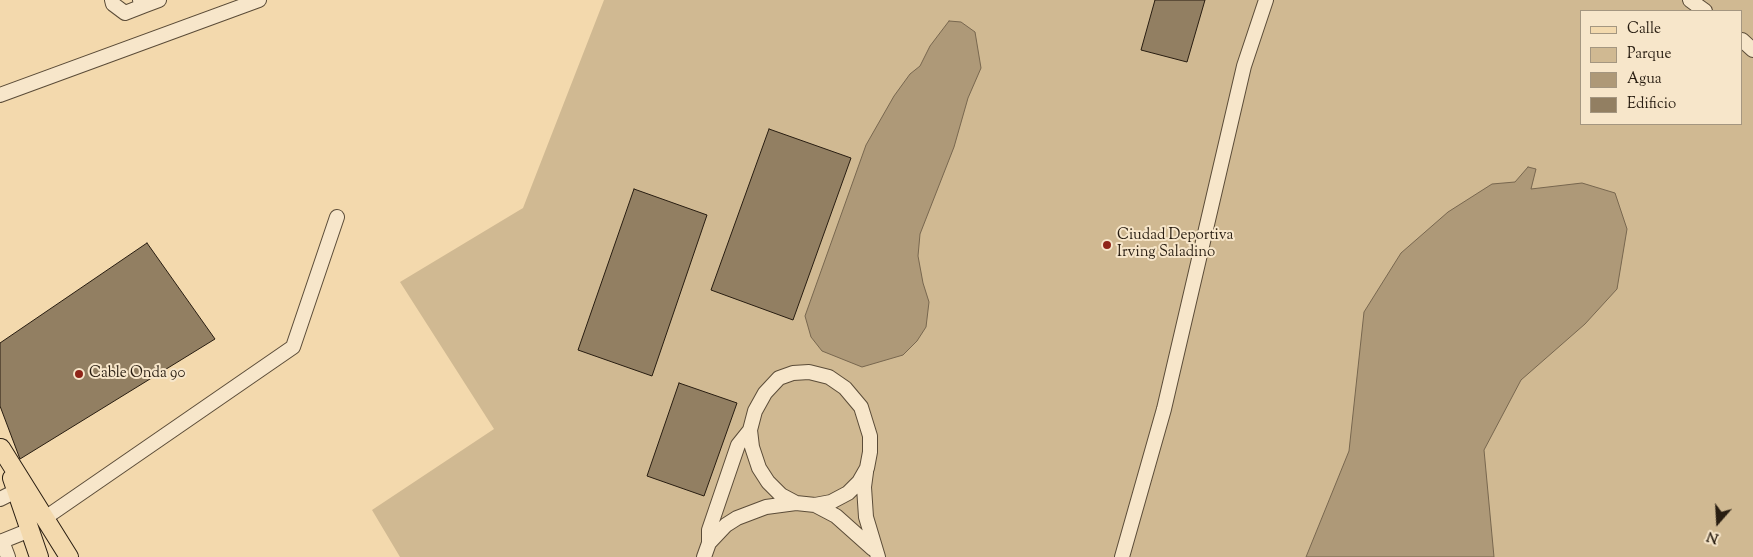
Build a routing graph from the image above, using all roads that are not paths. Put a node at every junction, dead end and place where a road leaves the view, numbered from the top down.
1 (112, 0) edge
2 (159, 0) edge
3 (259, 0) edge
4 (1266, 0) edge
5 (1690, 0) edge
6 (142, 3) edge
7 (1704, 10) edge
8 (1743, 41) edge
9 (1753, 50) edge
10 (0, 95) edge
11 (337, 217) dead end
12 (750, 430) junction
13 (1, 446) edge
14 (867, 468) junction
15 (16, 491) junction
16 (0, 499) edge
17 (796, 502) junction
18 (815, 506) junction
19 (45, 518) junction
20 (30, 530) junction
21 (1, 542) edge
22 (708, 543) junction
23 (8, 557) edge
24 (39, 557) edge
25 (69, 557) edge
26 (704, 557) edge
27 (878, 557) edge
28 (1122, 557) edge

1 - 6 street
2 - 6 street
3 - 10 street
4 - 28 street
5 - 7 street
8 - 9 street
11 - 19 street
12 - 14 street
12 - 17 street
12 - 22 street
13 - 15 main road
13 - 19 main road
14 - 18 street
14 - 27 street
15 - 16 street
15 - 20 main road
17 - 18 street
17 - 22 street
18 - 27 street
19 - 25 main road
20 - 21 street
20 - 24 main road
21 - 23 street
22 - 26 street

